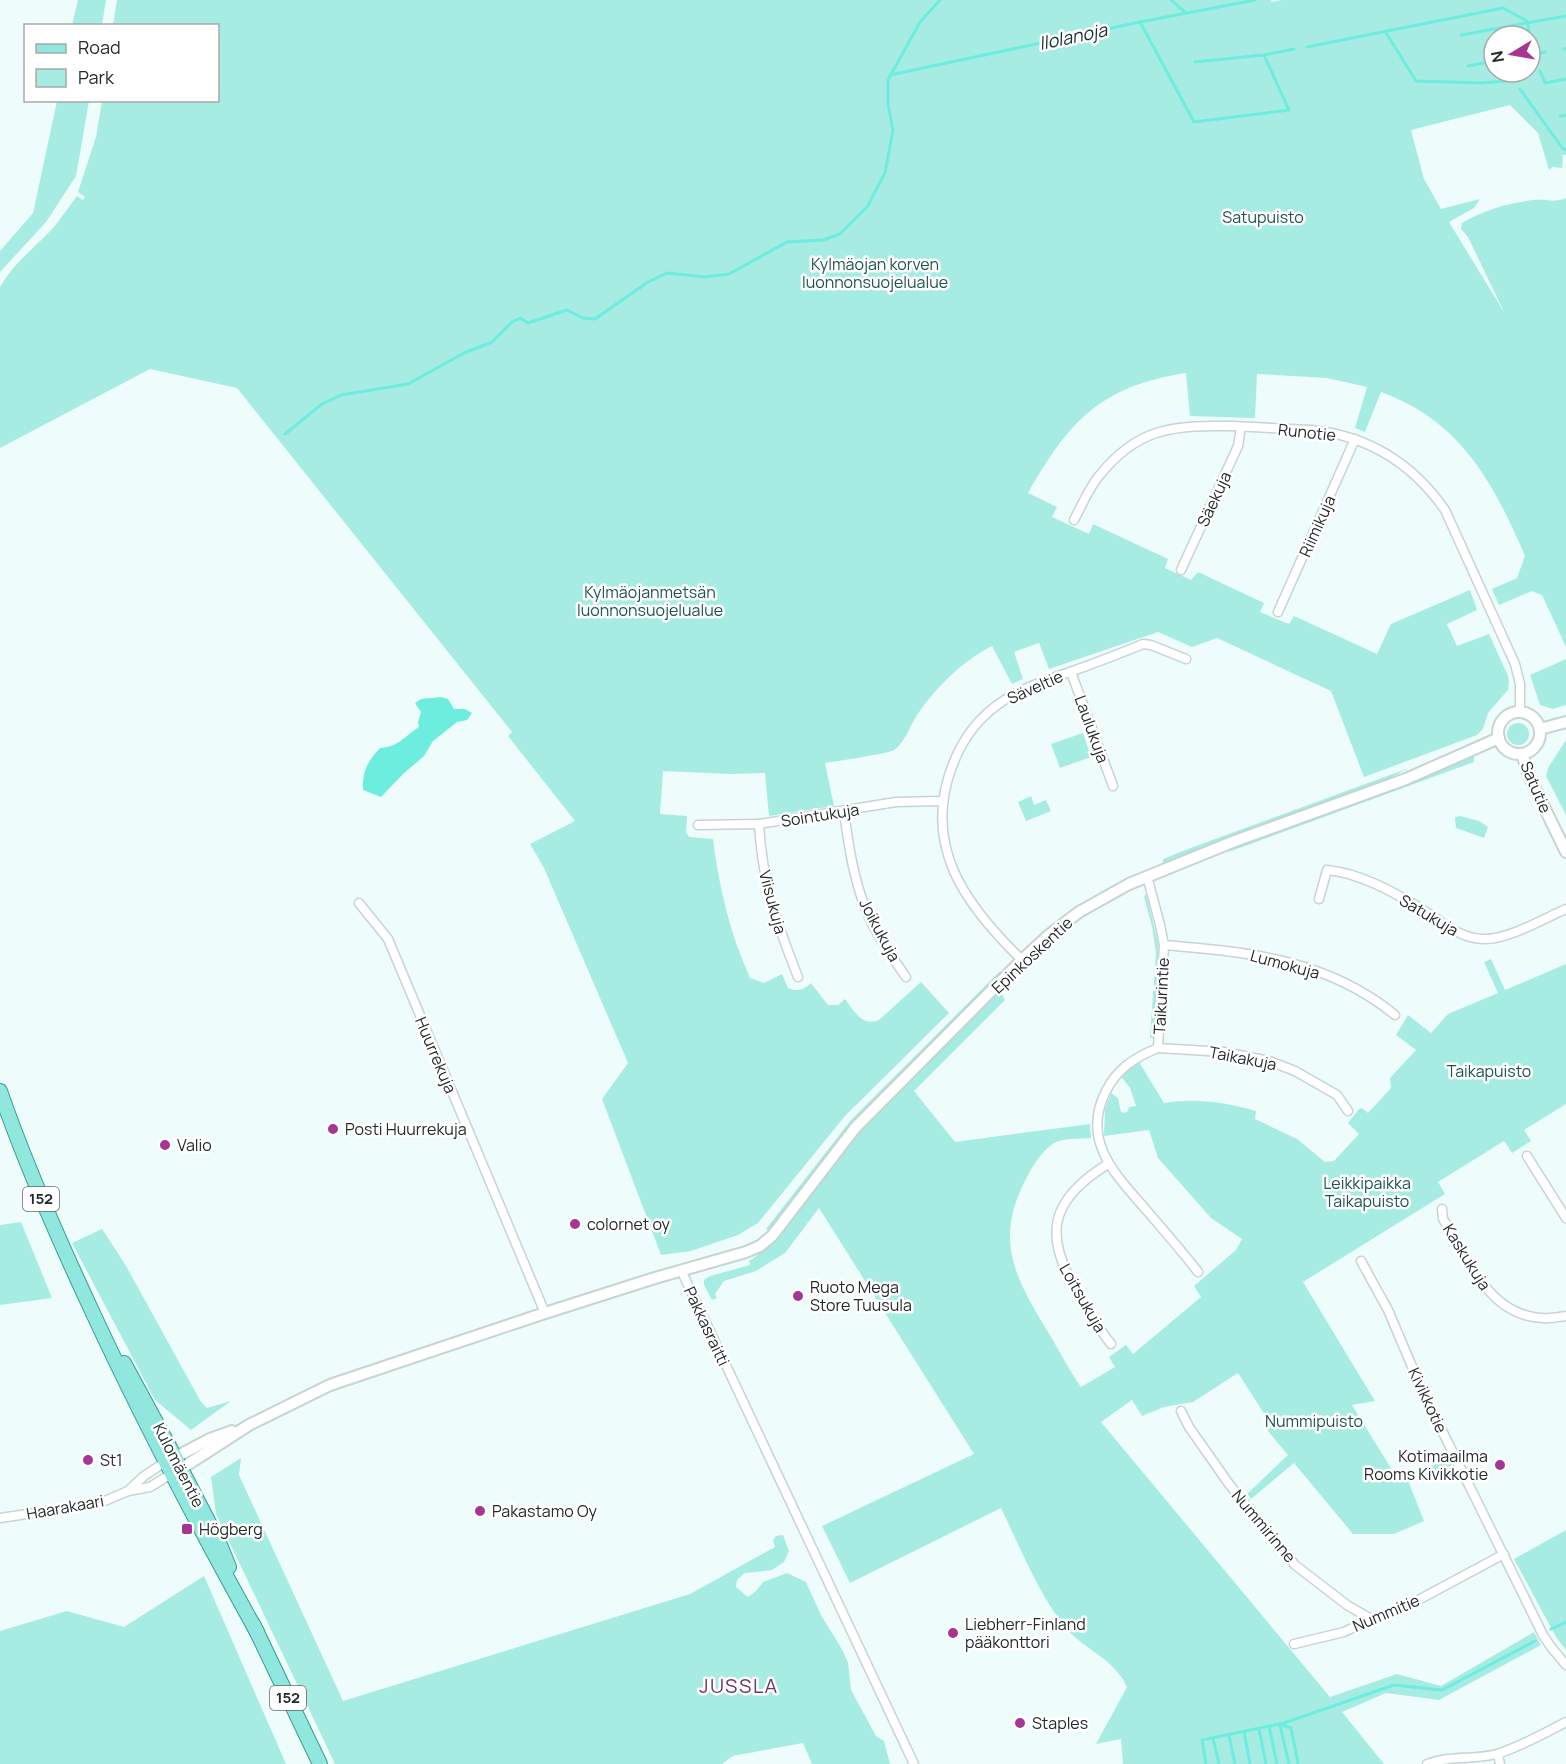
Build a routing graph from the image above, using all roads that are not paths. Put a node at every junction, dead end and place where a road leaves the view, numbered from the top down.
1 (1241, 427) junction
2 (1355, 439) junction
3 (1074, 520) dead end
4 (1181, 570) dead end
5 (1278, 612) dead end
6 (1186, 658) dead end
7 (1071, 672) junction
8 (1520, 712) junction
9 (1566, 722) edge
10 (1540, 729) junction
11 (1499, 738) junction
12 (1522, 754) junction
13 (1113, 786) dead end
14 (942, 801) junction
15 (844, 812) junction
16 (759, 824) junction
17 (698, 825) dead end
18 (1566, 852) edge
19 (1147, 876) junction
20 (1319, 899) dead end
21 (359, 903) dead end
22 (1566, 909) edge
23 (1164, 945) junction
24 (1022, 960) junction
25 (906, 976) dead end
26 (798, 977) dead end
27 (1395, 1015) dead end
28 (1158, 1048) junction
29 (0, 1091) edge
30 (1348, 1110) dead end
31 (1527, 1156) dead end
32 (1108, 1164) junction
33 (1442, 1209) dead end
34 (1566, 1218) edge
35 (1361, 1261) dead end
36 (681, 1270) junction
37 (1198, 1272) dead end
38 (545, 1313) junction
39 (1566, 1316) edge
40 (1111, 1344) dead end
41 (1181, 1411) dead end
42 (173, 1465) junction
43 (129, 1491) junction
44 (0, 1518) edge
45 (1504, 1554) junction
46 (1371, 1619) junction
47 (1294, 1644) dead end
48 (1566, 1665) edge
49 (1566, 1722) edge
50 (1498, 1754) junction
51 (320, 1764) edge
52 (915, 1764) edge
53 (1427, 1764) edge
54 (1500, 1764) edge

1 - 2 street, Runotie
1 - 3 street, Runotie
1 - 4 street, Säekuja
2 - 5 street, Riimikuja
2 - 8 street, Runotie
6 - 7 street, Säveltie
7 - 13 street, Laulukuja
7 - 14 street, Säveltie
8 - 10 street
8 - 11 street
9 - 10 street
10 - 12 street
11 - 12 street
11 - 19 street, Epinkoskentie
12 - 18 street, Satutie
14 - 15 street, Sointukuja
14 - 24 street, Säveltie
15 - 16 street, Sointukuja
15 - 25 street, Joikukuja
16 - 17 street, Sointukuja
16 - 26 street, Viisukuja
19 - 23 street, Taikurintie
19 - 24 street, Epinkoskentie
20 - 22 street, Satukuja
21 - 38 street, Huurrekuja
23 - 27 street, Lumokuja
23 - 28 street, Taikurintie
24 - 36 street, Epinkoskentie
28 - 30 street, Taikakuja
28 - 32 street, Taikurintie
29 - 42 main road, Kulomäentie / 152
31 - 34 street
32 - 37 street, Taikurintie
32 - 40 street, Loitsukuja
33 - 39 street, Kaskukuja
35 - 45 street, Kivikkotie
36 - 38 street, Pakkasraitti
36 - 52 street, Pakkasraitti
38 - 42 street, Pakkasraitti
41 - 46 street, Nummirinne
42 - 43 street, Haarakaari
42 - 43 street, Haarakaari
42 - 51 main road, Kulomäentie / 152
43 - 44 street, Haarakaari
45 - 46 street, Nummitie
45 - 48 street, Kivikkotie
46 - 47 street, Nummitie
49 - 50 street
50 - 53 street
50 - 54 street

